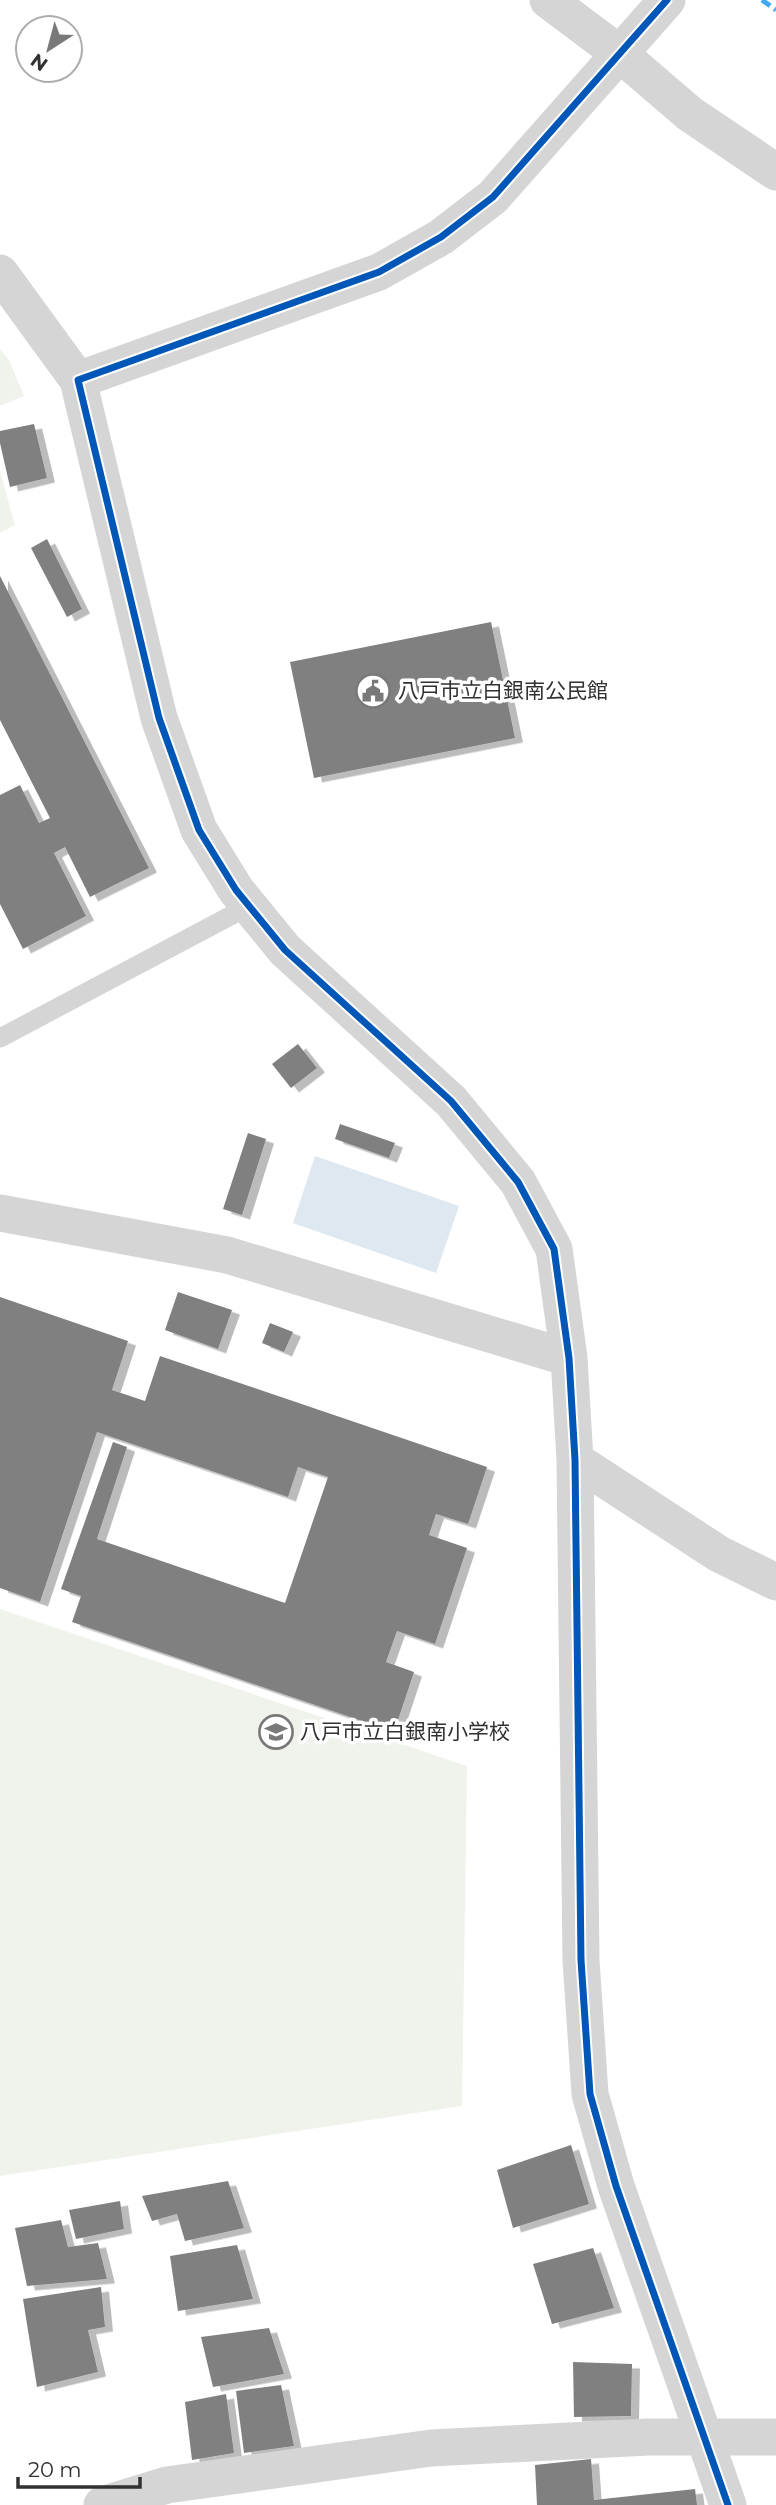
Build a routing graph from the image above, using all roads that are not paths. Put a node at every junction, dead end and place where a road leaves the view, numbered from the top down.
1 (548, 0) edge
2 (667, 0) edge
3 (621, 54) junction
4 (776, 172) edge
5 (0, 273) edge
6 (78, 380) junction
7 (249, 906) junction
8 (0, 1038) edge
9 (0, 1213) edge
10 (569, 1358) junction
11 (575, 1460) junction
12 (776, 1582) edge
13 (704, 2436) junction
14 (776, 2437) edge
15 (102, 2505) edge
16 (728, 2505) edge

1 - 3 street
2 - 3 street
3 - 4 street
3 - 6 street
5 - 6 street
6 - 7 street
7 - 8 lane
7 - 10 street
9 - 10 street
10 - 11 street
11 - 12 street
11 - 13 street
13 - 14 street
13 - 15 street
13 - 16 street

